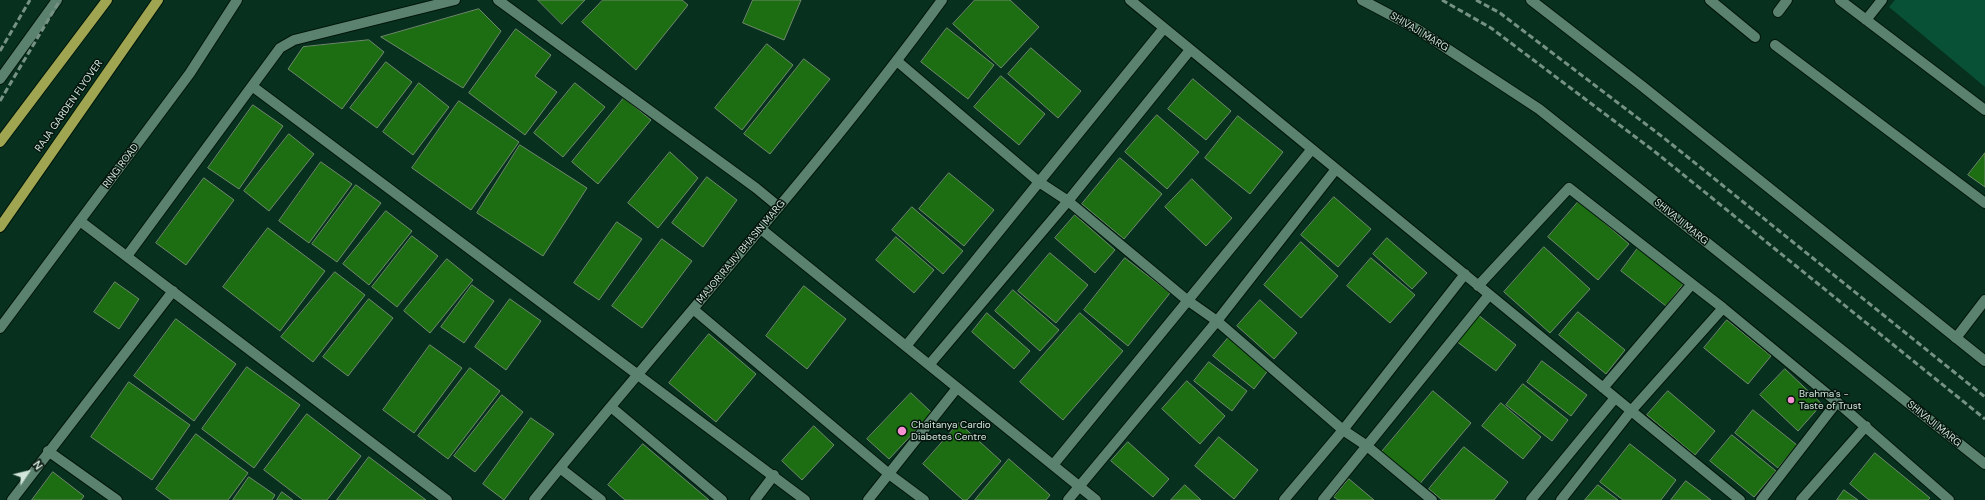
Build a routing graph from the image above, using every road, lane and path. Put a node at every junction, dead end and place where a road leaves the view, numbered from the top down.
1 (57, 0) edge
2 (106, 0) edge
3 (158, 0) edge
4 (237, 0) edge
5 (454, 0) edge
6 (498, 0) edge
7 (942, 0) edge
8 (1130, 0) edge
9 (1362, 0) edge
10 (1531, 0) edge
11 (1710, 0) edge
12 (1787, 0) edge
13 (1840, 0) edge
14 (1882, 0) edge
15 (1778, 12) dead end
16 (1866, 20) junction
17 (1164, 28) junction
18 (1755, 37) dead end
19 (1774, 44) dead end
20 (1190, 50) junction
21 (897, 61) junction
22 (0, 79) edge
23 (252, 86) junction
24 (1985, 110) edge
25 (0, 142) edge
26 (1312, 149) junction
27 (1336, 169) junction
28 (1039, 182) junction
29 (1068, 201) junction
30 (1985, 203) edge
31 (779, 207) junction
32 (80, 221) junction
33 (0, 227) edge
34 (761, 229) junction
35 (127, 256) junction
36 (1465, 274) junction
37 (1692, 284) junction
38 (1478, 286) junction
39 (173, 291) junction
40 (1489, 295) junction
41 (1187, 300) junction
42 (1985, 300) edge
43 (1723, 308) junction
44 (693, 309) junction
45 (1217, 321) junction
46 (0, 328) edge
47 (1956, 338) junction
48 (906, 346) junction
49 (1985, 361) edge
50 (929, 365) junction
51 (636, 375) junction
52 (957, 388) junction
53 (1603, 388) junction
54 (1614, 398) junction
55 (1838, 402) junction
56 (611, 407) junction
57 (1631, 411) junction
58 (1866, 426) junction
59 (1343, 430) junction
60 (1367, 446) junction
61 (48, 452) junction
62 (1985, 464) edge
63 (1053, 465) junction
64 (560, 468) junction
65 (889, 474) junction
66 (774, 475) junction
67 (1079, 486) junction
68 (12, 500) edge
69 (117, 500) edge
70 (447, 500) edge
71 (534, 500) edge
72 (601, 500) edge
73 (722, 500) edge
74 (755, 500) edge
75 (805, 500) edge
76 (868, 500) edge
77 (924, 500) edge
78 (1068, 500) edge
79 (1096, 500) edge
80 (1284, 500) edge
81 (1323, 500) edge
82 (1432, 500) edge
83 (1531, 500) edge
84 (1561, 500) edge
85 (1740, 500) edge
86 (1761, 500) edge
87 (1801, 500) edge
88 (1949, 500) edge

1 - 22 street
2 - 25 main road
3 - 33 main road, RAJA GARDEN FLYOVER
4 - 32 street, RING ROAD
5 - 23 street
6 - 31 street
7 - 21 street, MAJOR RAJIV BHASIN MARG
8 - 17 street
9 - 62 street, SHIVAJI MARG
10 - 47 street
11 - 18 street
12 - 15 street
13 - 16 street
14 - 16 street
16 - 24 street
17 - 20 street
17 - 28 street
19 - 30 street
20 - 26 street
20 - 29 street
21 - 28 street
21 - 31 street, MAJOR RAJIV BHASIN MARG
23 - 35 street
23 - 51 street
26 - 27 street
26 - 41 street
27 - 36 street
27 - 45 street
28 - 29 street
28 - 48 street
29 - 41 street
29 - 50 street
31 - 34 street, MAJOR RAJIV BHASIN MARG
32 - 35 street
32 - 46 street, RING ROAD
34 - 44 street, MAJOR RAJIV BHASIN MARG
34 - 48 street
35 - 39 street
36 - 38 street
36 - 59 street
37 - 38 street
37 - 43 street
37 - 53 street
38 - 40 street
39 - 61 street
39 - 70 street
40 - 53 street
40 - 60 street
41 - 45 street
41 - 63 street
42 - 47 street
43 - 55 street
43 - 57 street
44 - 51 street, MAJOR RAJIV BHASIN MARG
44 - 65 street
45 - 59 street
45 - 67 street
47 - 49 street
48 - 50 street
50 - 52 street
51 - 56 street, MAJOR RAJIV BHASIN MARG
51 - 66 street
52 - 63 street
52 - 65 street
53 - 54 street
54 - 57 street
54 - 83 street
55 - 58 street
55 - 86 street
56 - 64 street, MAJOR RAJIV BHASIN MARG
56 - 73 street
57 - 84 street
57 - 85 street
58 - 87 street
58 - 88 street
59 - 60 street
59 - 80 street
60 - 81 street
60 - 82 street
61 - 68 street
61 - 69 street
63 - 67 street
64 - 71 street, MAJOR RAJIV BHASIN MARG
64 - 72 street
65 - 76 street
65 - 77 street
66 - 74 street
66 - 75 street
67 - 78 street
67 - 79 street

